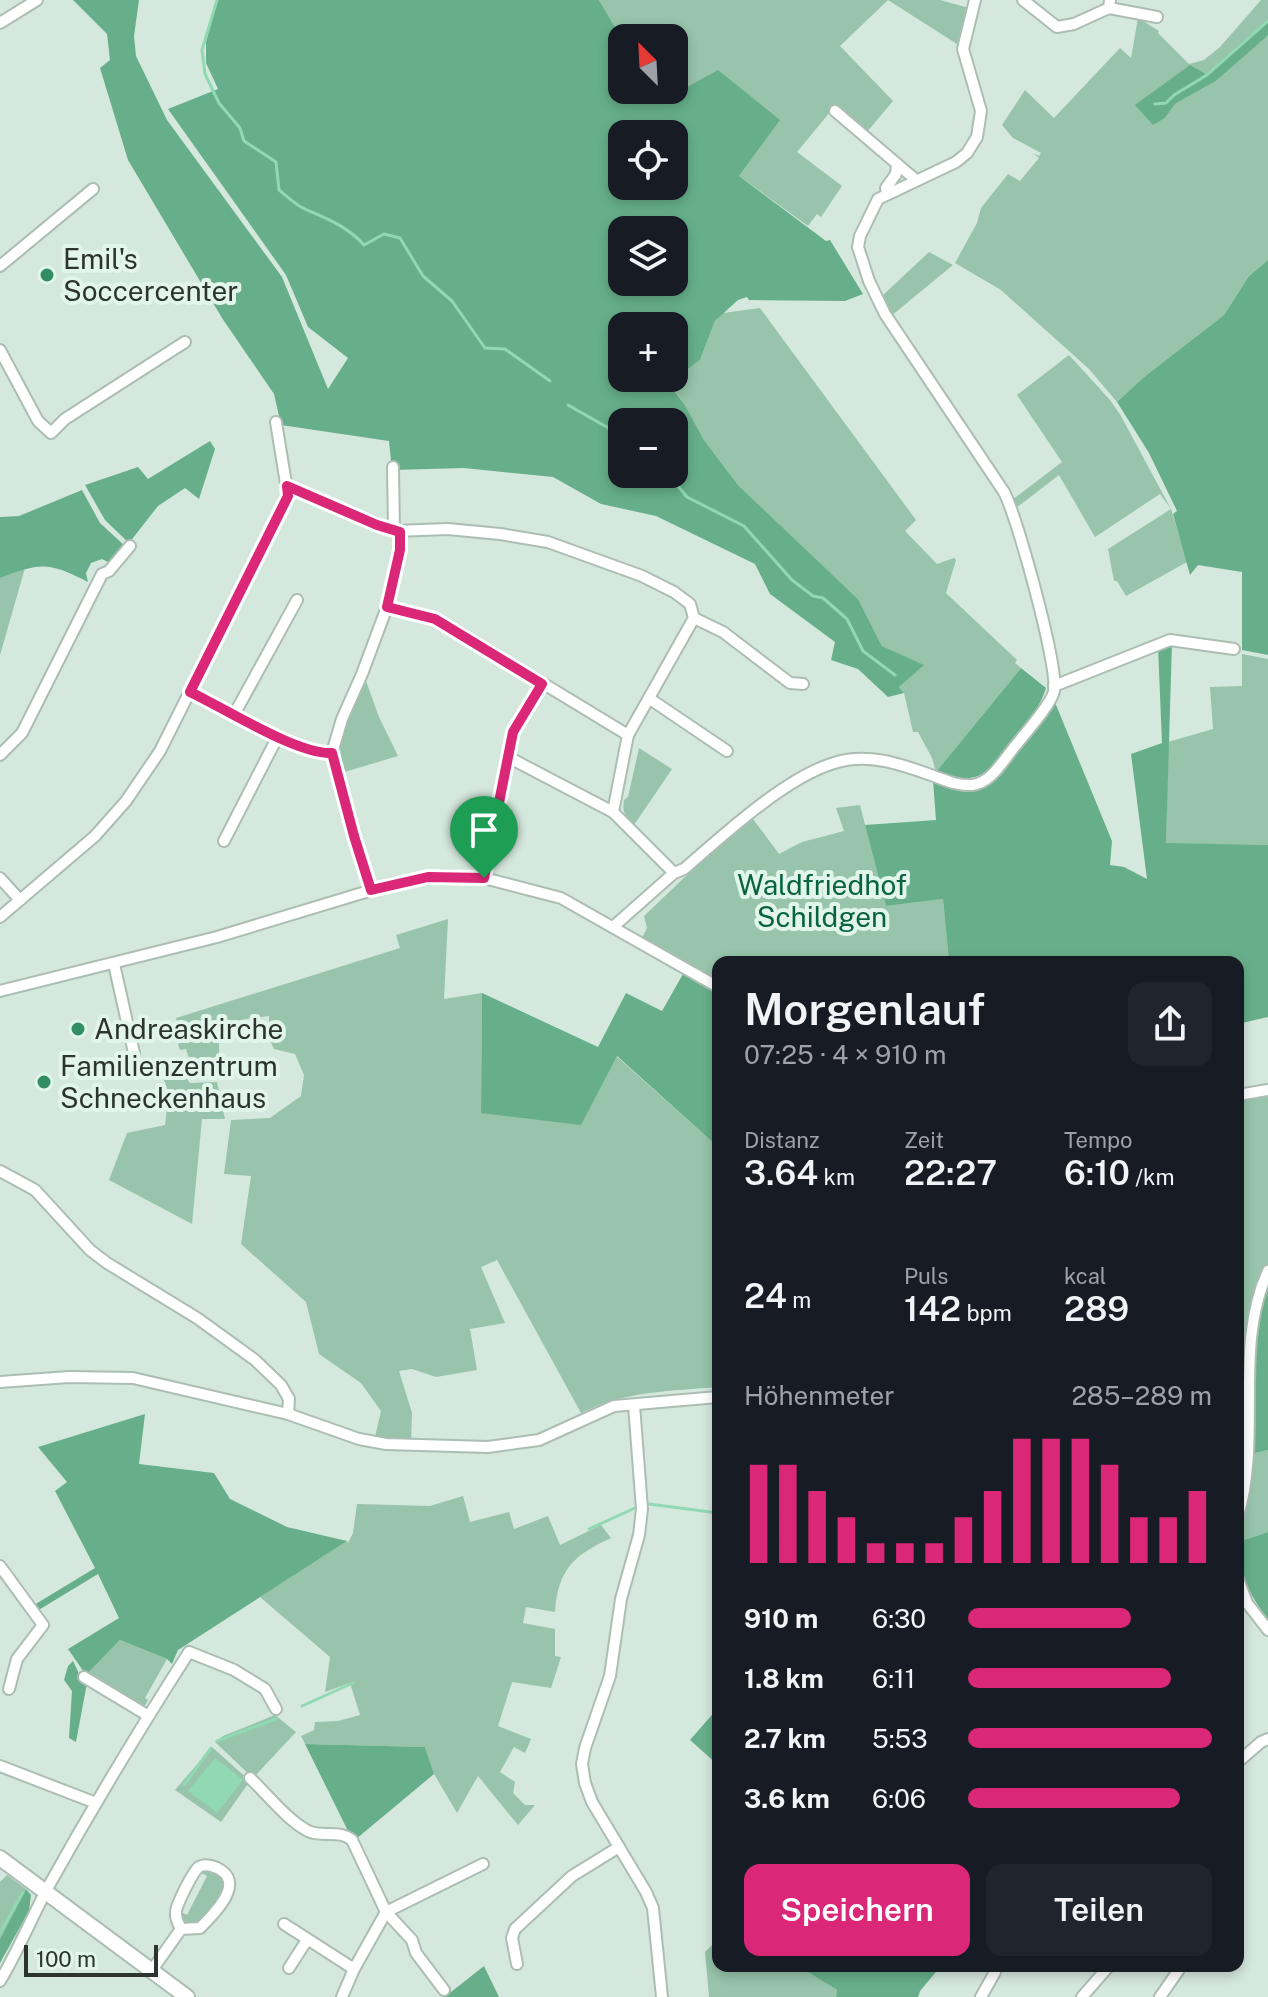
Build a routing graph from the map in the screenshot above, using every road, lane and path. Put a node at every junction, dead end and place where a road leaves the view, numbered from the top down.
1 (975, 0) edge
2 (1023, 0) edge
3 (33, 1) edge
4 (1109, 4) edge
5 (1157, 17) dead end
6 (0, 23) edge
7 (835, 111) dead end
8 (897, 164) junction
9 (916, 180) junction
10 (93, 189) dead end
11 (887, 194) junction
12 (0, 266) edge
13 (185, 342) dead end
14 (0, 350) edge
15 (276, 422) dead end
16 (393, 467) dead end
17 (287, 486) junction
18 (397, 532) junction
19 (130, 546) dead end
20 (297, 600) dead end
21 (387, 607) junction
22 (694, 618) junction
23 (1234, 649) dead end
24 (542, 684) junction
25 (803, 684) dead end
26 (1054, 686) junction
27 (190, 692) junction
28 (650, 699) junction
29 (235, 713) junction
30 (628, 735) junction
31 (278, 736) junction
32 (727, 751) dead end
33 (332, 753) junction
34 (0, 755) edge
35 (508, 757) junction
36 (613, 812) junction
37 (224, 841) dead end
38 (674, 873) junction
39 (0, 878) edge
40 (484, 878) junction
41 (371, 890) junction
42 (20, 900) junction
43 (0, 917) edge
44 (614, 926) junction
45 (114, 964) junction
46 (712, 983) edge
47 (0, 991) edge
48 (134, 1053) dead end
49 (1268, 1090) edge
50 (1244, 1094) edge
51 (0, 1171) edge
52 (1268, 1271) edge
53 (0, 1382) edge
54 (712, 1398) edge
55 (634, 1405) junction
56 (288, 1414) junction
57 (1244, 1493) edge
58 (0, 1566) edge
59 (1244, 1595) edge
60 (1268, 1630) edge
61 (84, 1677) dead end
62 (9, 1689) dead end
63 (276, 1709) dead end
64 (147, 1715) junction
65 (1268, 1739) edge
66 (1244, 1757) edge
67 (0, 1766) edge
68 (250, 1778) dead end
69 (96, 1803) junction
70 (619, 1847) junction
71 (0, 1858) edge
72 (483, 1864) dead end
73 (45, 1892) junction
74 (386, 1912) junction
75 (284, 1924) dead end
76 (181, 1929) junction
77 (307, 1940) junction
78 (517, 1964) dead end
79 (289, 1968) dead end
80 (354, 1969) junction
81 (152, 1970) junction
82 (995, 1972) dead end
83 (1104, 1972) edge
84 (1177, 1972) edge
85 (0, 1981) edge
86 (444, 1990) dead end
87 (187, 1997) edge
88 (342, 1997) edge
89 (662, 1997) edge
90 (981, 1997) edge
91 (1082, 1997) edge
92 (1160, 1997) edge

1 - 9 street
2 - 4 street
3 - 6 street
4 - 5 street
7 - 8 street
8 - 9 street
8 - 11 street
9 - 11 street
10 - 12 street
11 - 26 street
13 - 14 street
15 - 17 street
16 - 18 street
17 - 18 street
17 - 27 street
18 - 21 street
18 - 22 street
19 - 34 street
20 - 29 street
21 - 24 street
21 - 33 street
22 - 25 street
22 - 28 street
23 - 26 street
24 - 30 street
24 - 35 street
26 - 38 street
27 - 29 street
27 - 42 street
28 - 30 street
28 - 32 street
29 - 31 street
30 - 36 street
31 - 33 street
31 - 37 street
33 - 41 street
35 - 36 street
35 - 40 street
36 - 38 street
38 - 44 street
39 - 42 street
40 - 41 street
40 - 44 street
41 - 45 street
42 - 43 street
44 - 46 street
45 - 47 street
45 - 48 street
49 - 50 street
51 - 56 street
52 - 57 street
53 - 56 street
54 - 55 street
55 - 56 street
55 - 70 street
58 - 62 street
59 - 60 street
61 - 64 street
63 - 64 street
64 - 69 street
65 - 66 street
67 - 69 street
68 - 74 street
69 - 73 street
70 - 78 street
70 - 89 street
71 - 73 main road
72 - 74 street
73 - 81 main road
73 - 85 street
74 - 80 street
74 - 86 street
75 - 77 street
76 - 76 street
76 - 81 street
77 - 79 street
77 - 80 street
80 - 88 street
81 - 87 main road
82 - 90 street
83 - 91 street
84 - 92 street

